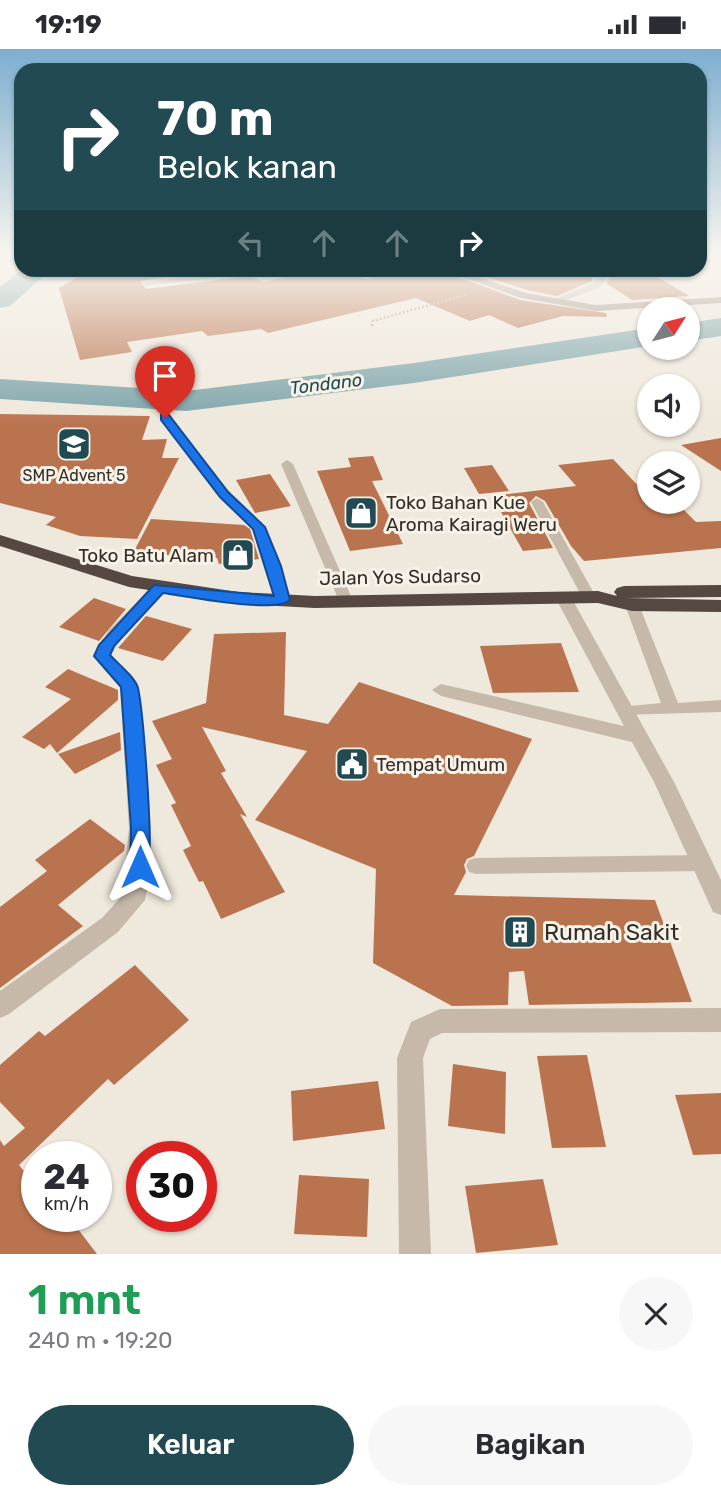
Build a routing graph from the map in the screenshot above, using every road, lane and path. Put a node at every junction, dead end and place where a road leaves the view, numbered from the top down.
1 (408, 311) edge
2 (372, 326) dead end
3 (165, 418) dead end
4 (287, 464) dead end
5 (537, 502) dead end
6 (0, 540) edge
7 (160, 588) junction
8 (721, 591) edge
9 (562, 597) junction
10 (594, 597) junction
11 (282, 600) junction
12 (346, 601) junction
13 (632, 605) junction
14 (721, 605) edge
15 (440, 690) dead end
16 (721, 706) edge
17 (671, 707) junction
18 (626, 711) junction
19 (640, 737) junction
20 (702, 863) junction
21 (477, 866) dead end
22 (721, 905) edge
23 (0, 1006) edge
24 (721, 1020) edge
25 (415, 1254) edge

1 - 2 path
3 - 11 street
4 - 12 lane
5 - 10 lane
6 - 7 highway, Jalan Yos Sudarso
7 - 11 highway, Jalan Yos Sudarso
7 - 23 street
8 - 10 highway
9 - 10 highway, Jalan Yos Sudarso
9 - 12 highway, Jalan Yos Sudarso
9 - 18 street
10 - 13 highway
11 - 12 highway, Jalan Yos Sudarso
13 - 14 highway
13 - 17 lane
15 - 19 street
16 - 17 lane
17 - 18 lane
18 - 19 street
19 - 20 street
20 - 21 lane
20 - 22 street
24 - 25 street

